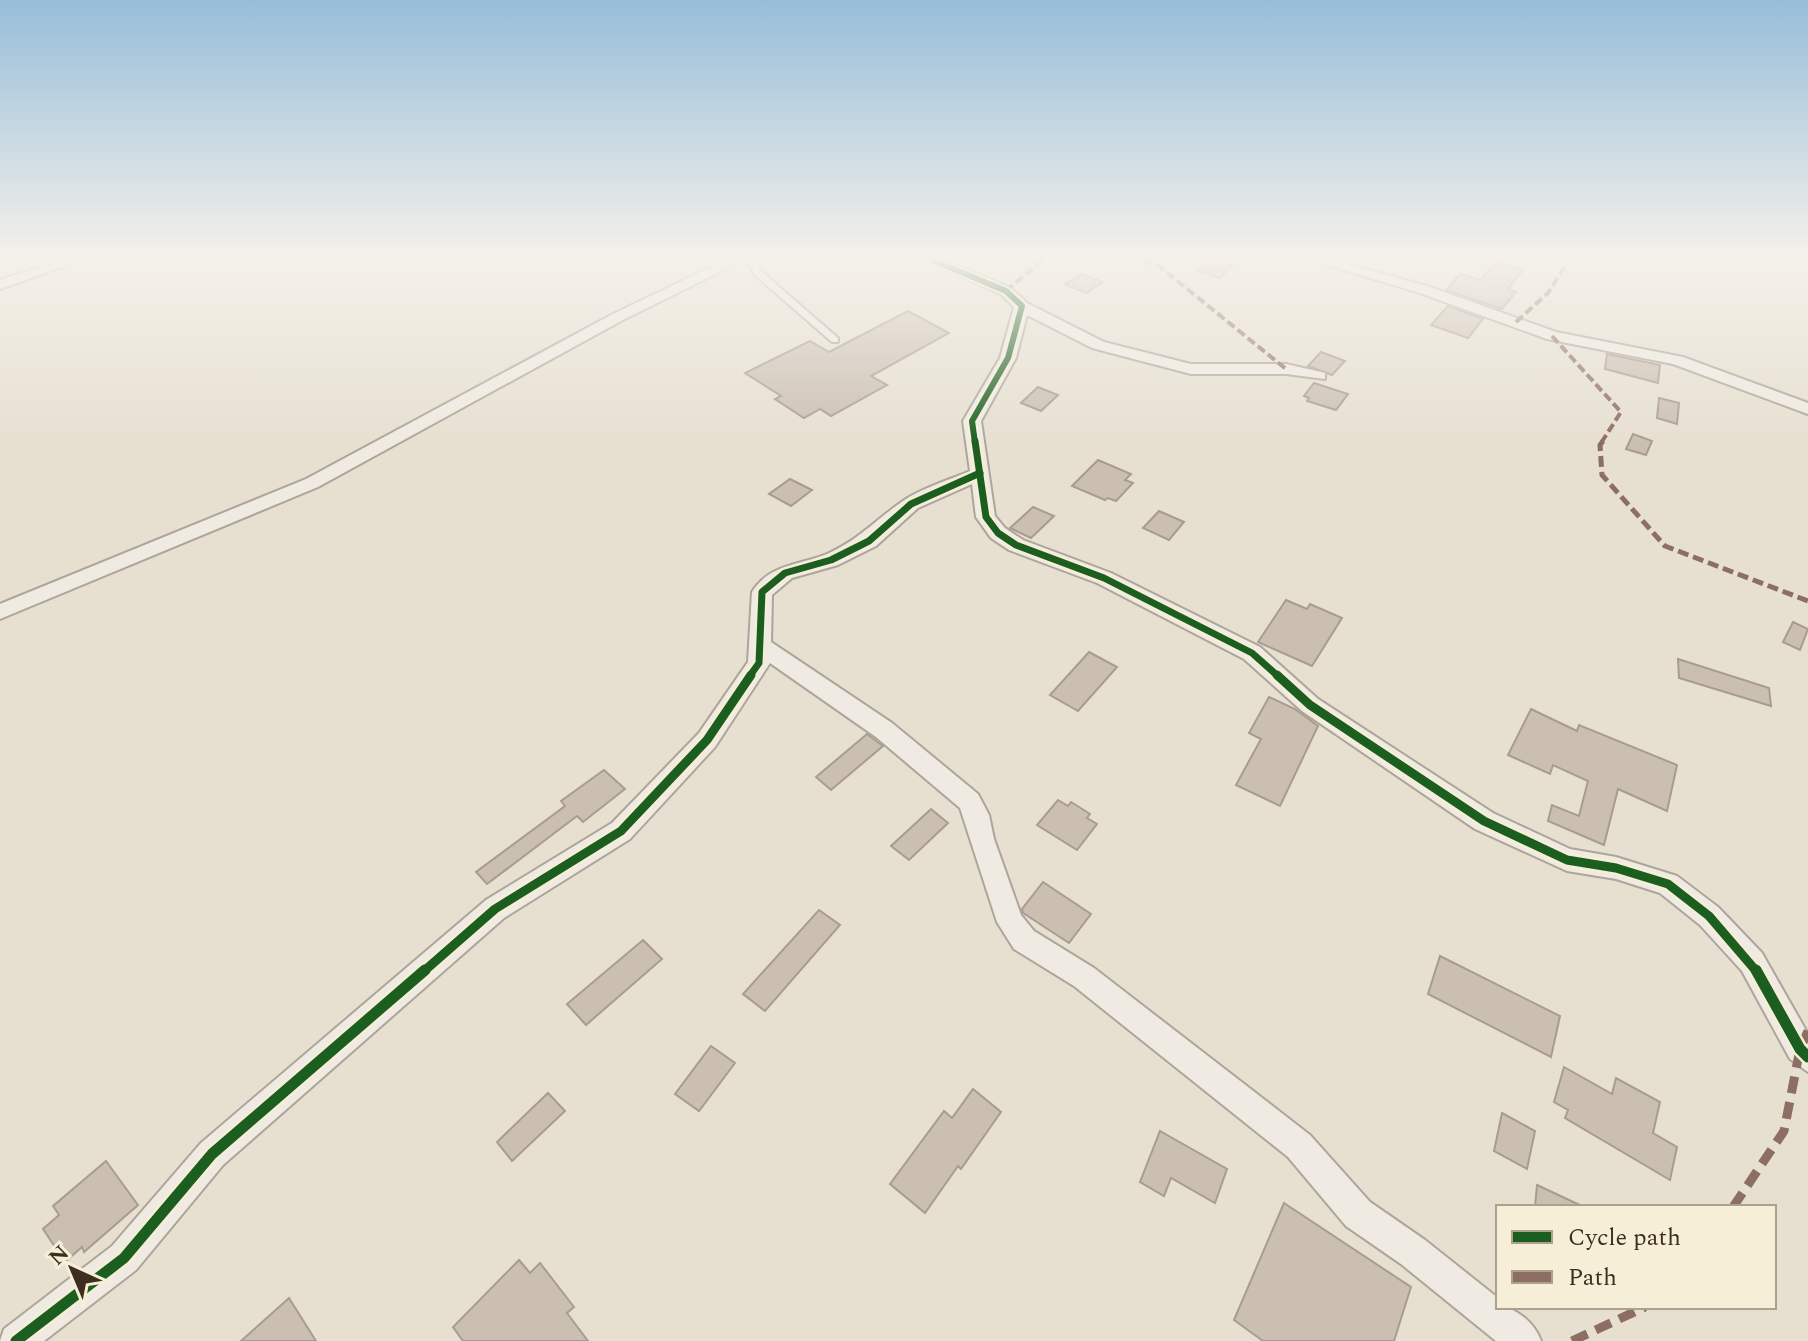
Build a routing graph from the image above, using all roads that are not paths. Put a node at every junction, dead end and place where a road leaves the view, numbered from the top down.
1 (615, 319) edge
2 (810, 319) edge
3 (1019, 319) edge
4 (1047, 319) edge
5 (1504, 319) edge
6 (835, 340) dead end
7 (1319, 376) dead end
8 (1808, 409) edge
9 (980, 473) junction
10 (0, 612) edge
11 (762, 647) junction
12 (1808, 1057) edge
13 (16, 1341) edge
14 (1524, 1341) edge

1 - 10 street
2 - 6 lane
3 - 9 street
4 - 7 street
5 - 8 street
9 - 11 street
9 - 12 street
11 - 13 street
11 - 14 street

